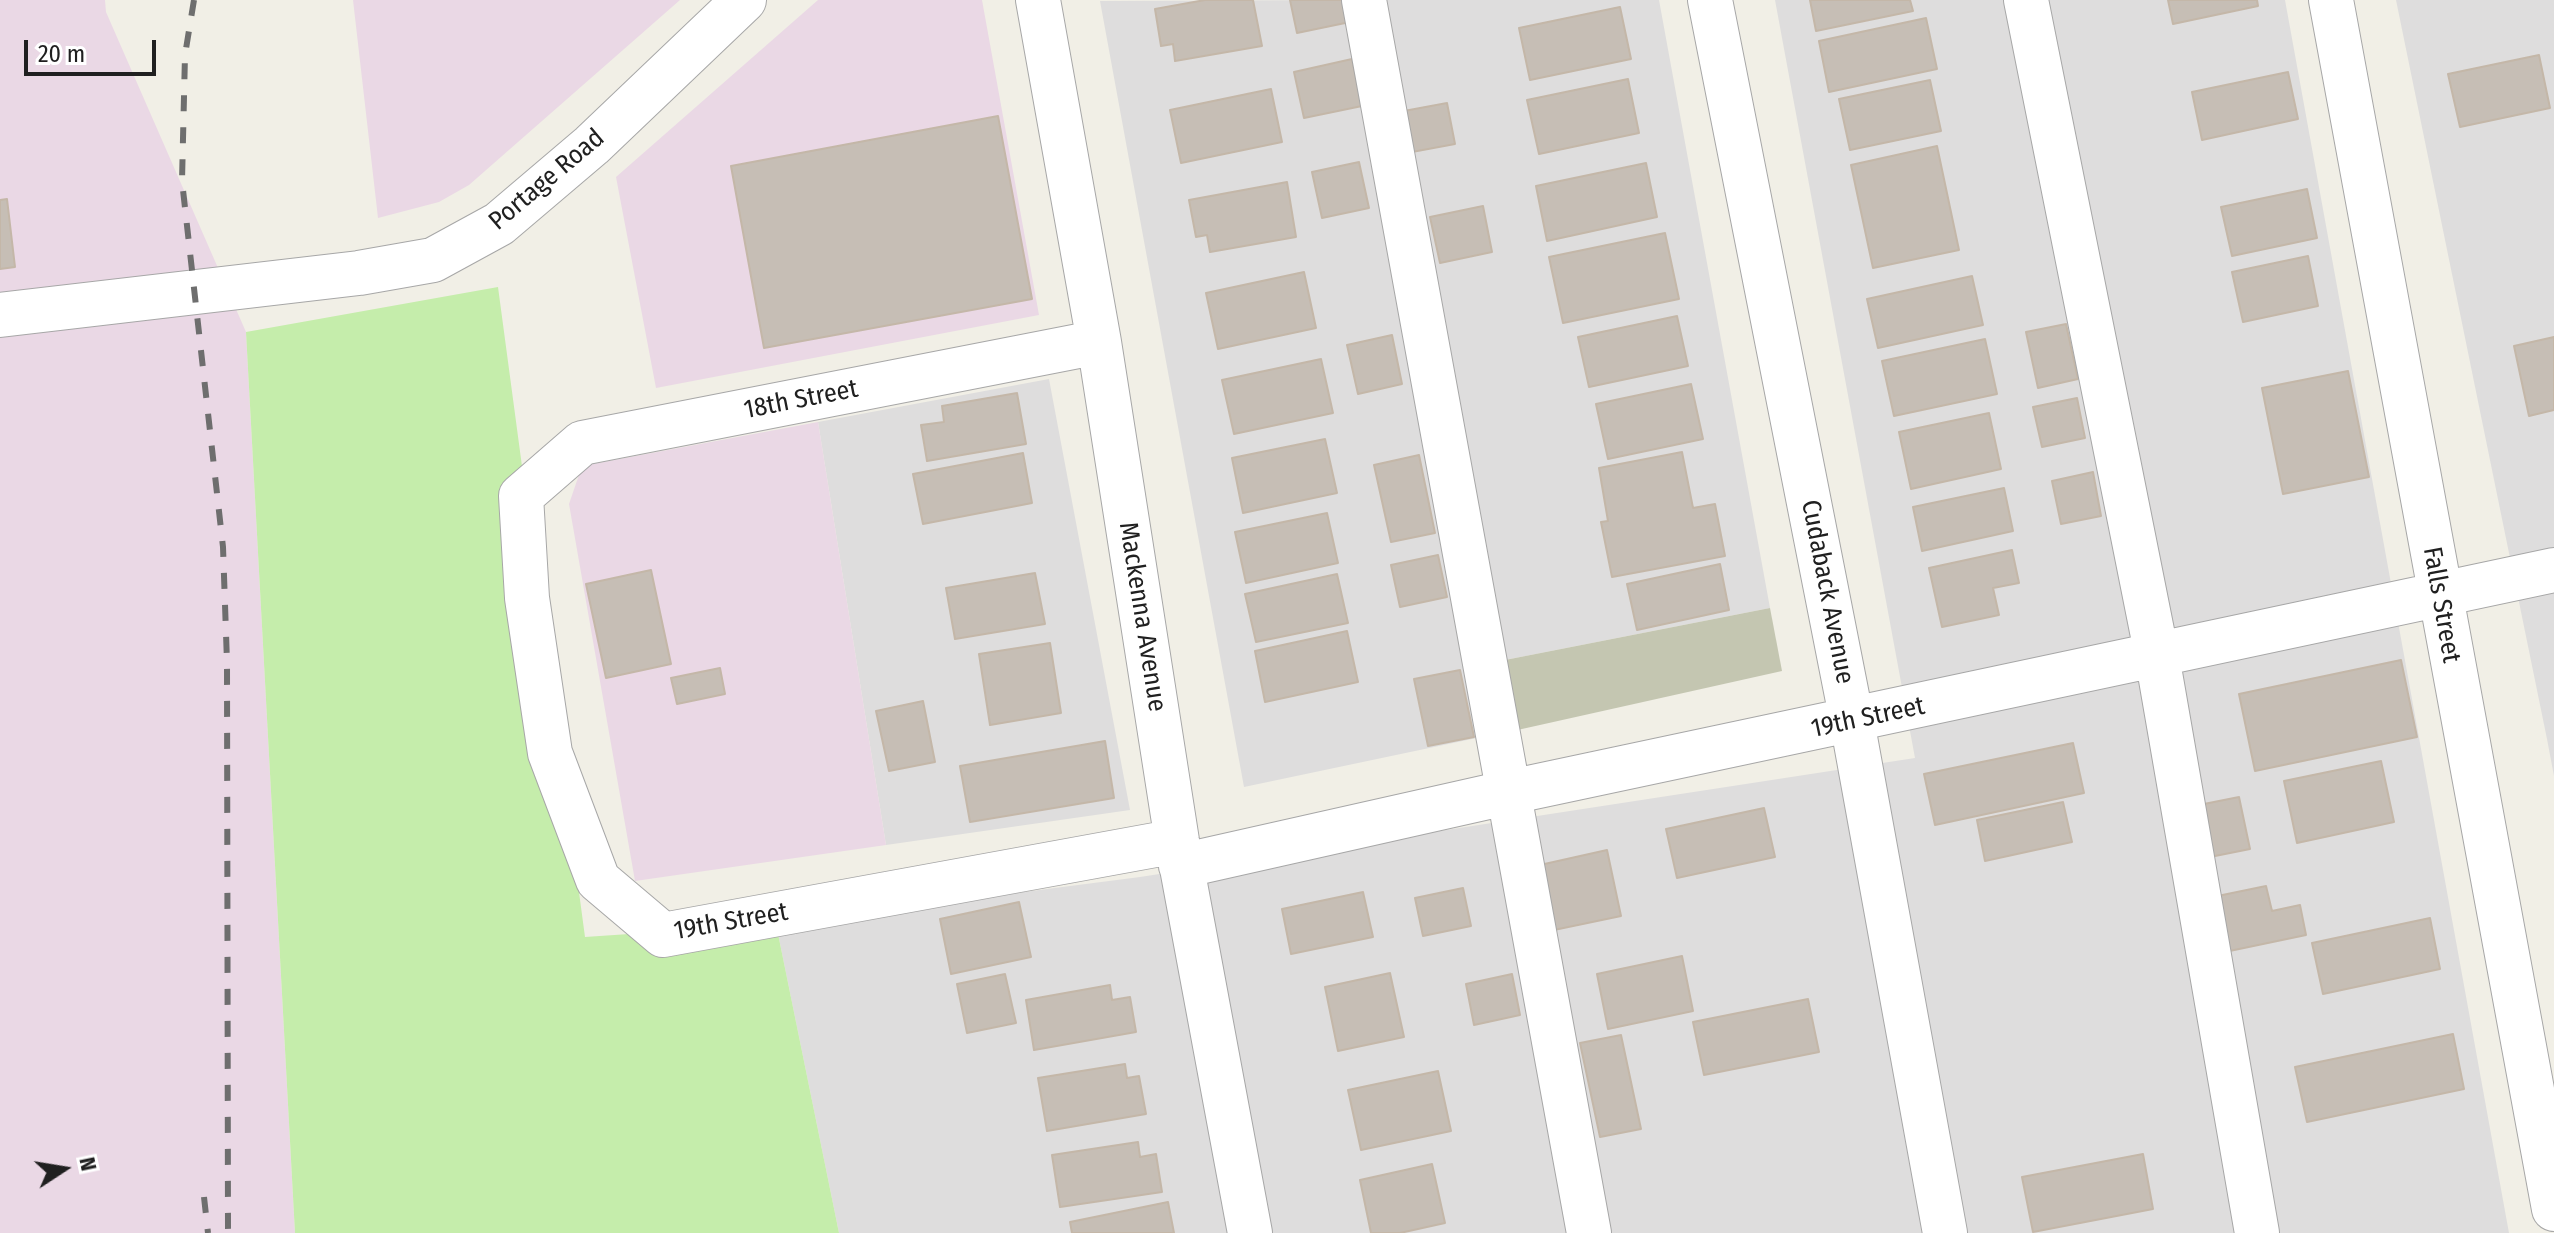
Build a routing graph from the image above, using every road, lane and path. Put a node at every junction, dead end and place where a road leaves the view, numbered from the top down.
1 (744, 0) edge
2 (1038, 0) edge
3 (1364, 0) edge
4 (1710, 0) edge
5 (2026, 0) edge
6 (2331, 0) edge
7 (0, 315) edge
8 (1099, 342) junction
9 (521, 496) joint
10 (2554, 570) edge
11 (2439, 596) junction
12 (2157, 656) junction
13 (1852, 721) junction
14 (1510, 792) junction
15 (1179, 854) junction
16 (2554, 1209) edge
17 (1250, 1233) edge
18 (1589, 1233) edge
19 (1945, 1233) edge
20 (2257, 1233) edge

1 - 7 street, Portage Road
2 - 8 street, Mackenna Avenue
3 - 14 street
4 - 13 street, Cudaback Avenue
5 - 12 street
6 - 11 street, Falls Street
8 - 9 street, 18th Street
8 - 15 street, Mackenna Avenue
9 - 15 street, 19th Street
10 - 11 street, 19th Street
11 - 12 street, 19th Street
11 - 16 street, Falls Street
12 - 13 street, 19th Street
12 - 20 street
13 - 14 street, 19th Street
13 - 19 street, Cudaback Avenue
14 - 15 street, 19th Street
14 - 18 street
15 - 17 street, Mackenna Avenue

